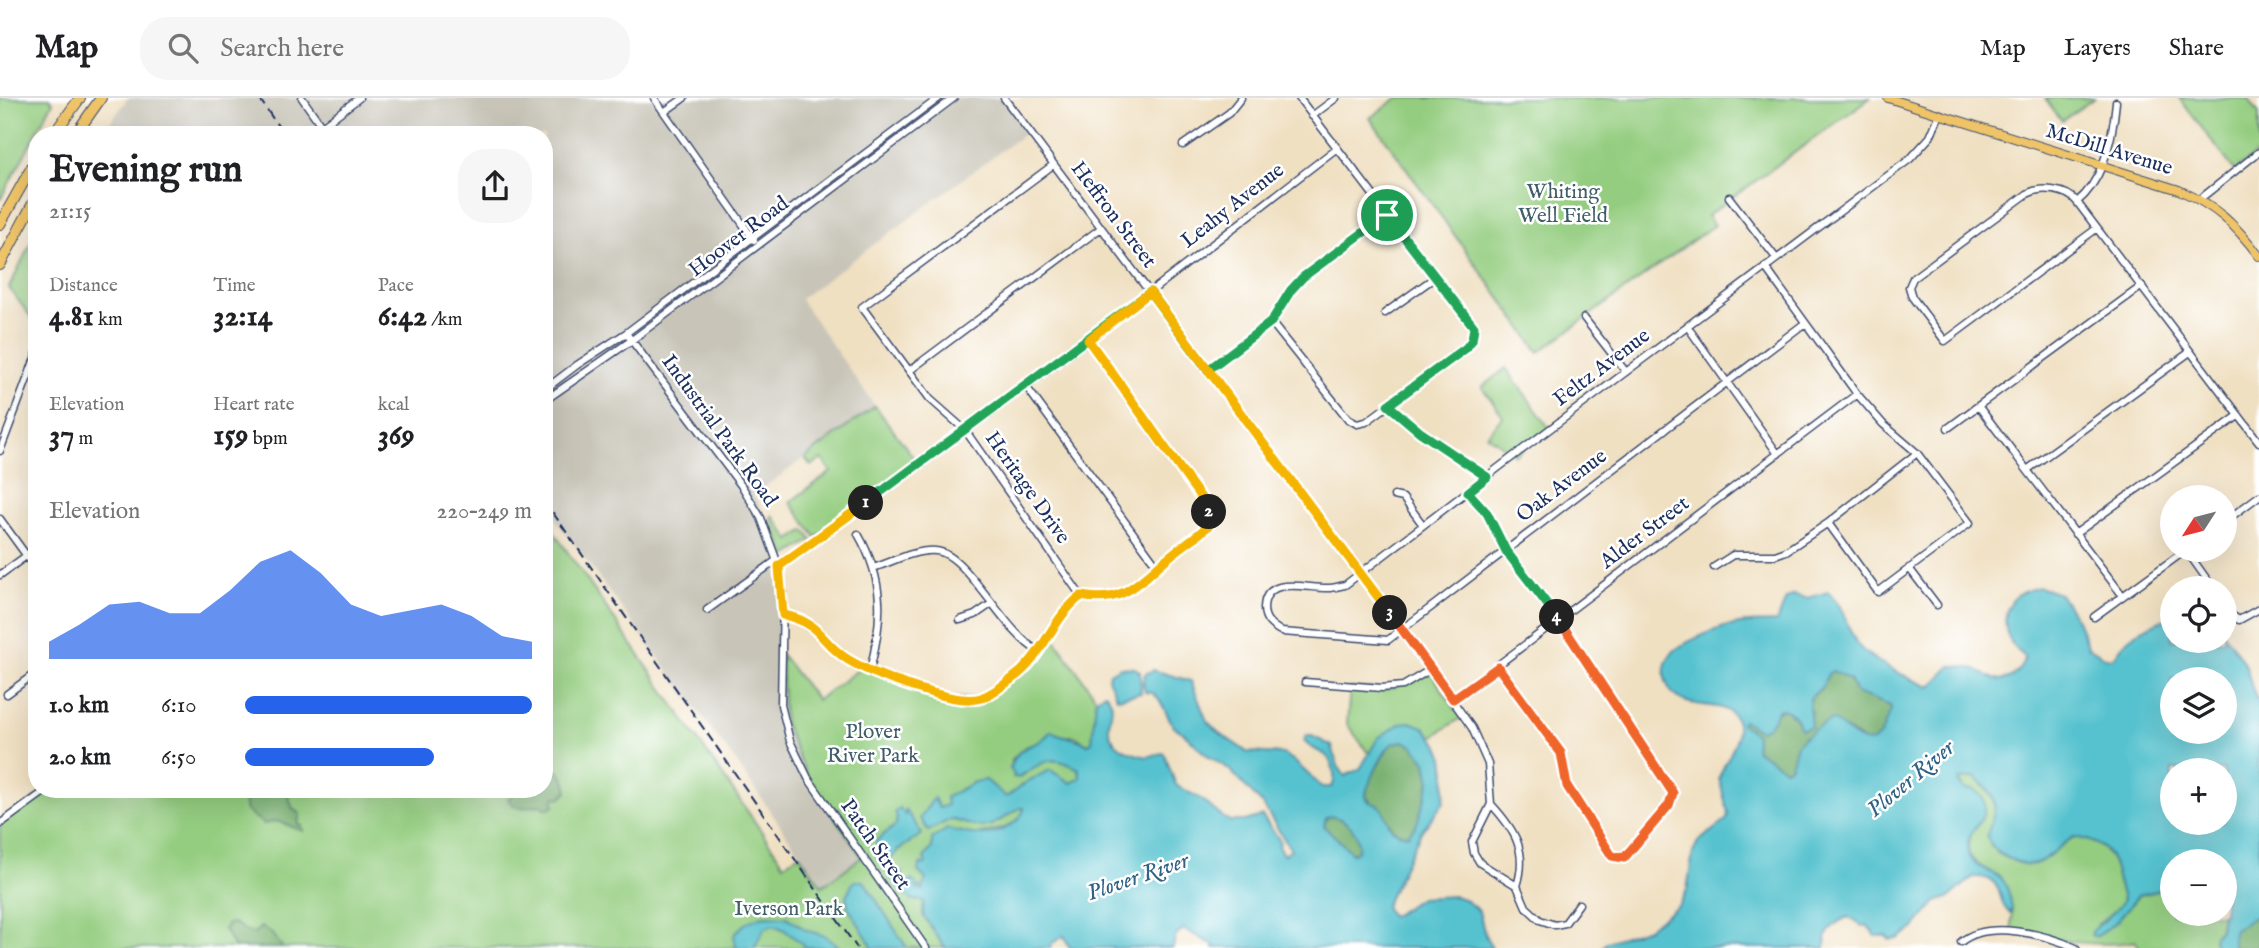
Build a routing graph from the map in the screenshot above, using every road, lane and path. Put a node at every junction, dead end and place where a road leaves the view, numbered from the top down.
1 (80, 98) edge
2 (101, 98) edge
3 (302, 98) edge
4 (359, 98) edge
5 (654, 98) edge
6 (684, 98) edge
7 (939, 98) edge
8 (954, 98) edge
9 (1003, 98) edge
10 (1241, 98) edge
11 (1299, 98) edge
12 (1336, 98) edge
13 (1888, 98) edge
14 (2116, 102) dead end
15 (664, 112) junction
16 (1940, 114) junction
17 (1312, 116) junction
18 (60, 126) edge
19 (81, 126) edge
20 (322, 126) joint
21 (1183, 145) dead end
22 (1337, 148) junction
23 (2259, 152) edge
24 (1053, 165) junction
25 (2101, 166) junction
26 (28, 174) edge
27 (1730, 197) dead end
28 (2200, 199) junction
29 (2077, 202) junction
30 (28, 213) edge
31 (1387, 215) junction
32 (0, 224) edge
33 (1101, 228) junction
34 (2096, 229) junction
35 (755, 241) junction
36 (2259, 256) edge
37 (1776, 258) junction
38 (0, 265) edge
39 (1765, 267) junction
40 (1434, 278) junction
41 (2142, 286) junction
42 (1150, 292) junction
43 (1385, 313) dead end
44 (1584, 318) dead end
45 (1271, 322) junction
46 (1805, 323) junction
47 (1687, 326) junction
48 (626, 333) junction
49 (632, 340) junction
50 (1088, 340) junction
51 (2190, 352) junction
52 (1208, 370) junction
53 (909, 371) junction
54 (1626, 372) junction
55 (28, 377) edge
56 (553, 383) edge
57 (1726, 383) junction
58 (1025, 385) junction
59 (1857, 394) junction
60 (553, 395) edge
61 (1388, 405) junction
62 (1979, 407) junction
63 (2238, 416) junction
64 (1948, 428) dead end
65 (965, 430) junction
66 (2259, 442) edge
67 (0, 451) edge
68 (1917, 453) junction
69 (1778, 454) junction
70 (2027, 470) junction
71 (1487, 477) junction
72 (1468, 492) junction
73 (1394, 496) dead end
74 (2259, 496) edge
75 (2237, 512) edge
76 (0, 519) edge
77 (1828, 523) junction
78 (1423, 525) junction
79 (858, 534) dead end
80 (2075, 534) junction
81 (1506, 551) junction
82 (26, 556) junction
83 (28, 559) edge
84 (2170, 562) edge
85 (778, 563) junction
86 (1158, 567) junction
87 (1714, 567) dead end
88 (873, 568) junction
89 (1909, 568) junction
90 (1360, 574) junction
91 (0, 575) edge
92 (1081, 596) junction
93 (2123, 596) junction
94 (1264, 603) joint
95 (991, 604) junction
96 (1937, 605) dead end
97 (2259, 609) edge
98 (707, 610) dead end
99 (783, 615) junction
100 (2094, 617) dead end
101 (2237, 619) edge
102 (960, 620) dead end
103 (1559, 620) junction
104 (1402, 629) junction
105 (1038, 651) junction
106 (1498, 667) junction
107 (1431, 668) junction
108 (870, 670) junction
109 (28, 679) edge
110 (1305, 682) dead end
111 (7, 694) dead end
112 (1453, 699) junction
113 (798, 760) joint
114 (36, 798) edge
115 (1491, 804) junction
116 (0, 824) edge
117 (1517, 886) junction
118 (1579, 904) dead end
119 (1961, 942) dead end
120 (926, 948) edge
121 (2077, 948) edge

1 - 18 highway
2 - 19 highway
3 - 20 street
4 - 20 street
5 - 15 street
6 - 15 street
7 - 35 street, Hoover Road
8 - 35 street, Hoover Road
9 - 24 street, Heffron Street
10 - 21 street
11 - 17 street
12 - 17 street
13 - 16 main road, McDill Avenue
14 - 25 street
15 - 35 street
16 - 25 main road, McDill Avenue
16 - 37 street, Feltz Avenue
17 - 22 street
22 - 31 street
22 - 42 street, Leahy Avenue
23 - 28 street
24 - 33 street, Heffron Street
24 - 53 street, Heritage Drive
25 - 28 main road, McDill Avenue
25 - 29 street
26 - 32 highway
27 - 37 street
28 - 36 main road, McDill Avenue
29 - 34 street
29 - 34 street
30 - 38 highway
31 - 40 street
31 - 45 street
33 - 42 street, Heffron Street
33 - 53 street
34 - 41 street
35 - 48 street, Hoover Road
35 - 49 street, Hoover Road
37 - 39 street, Feltz Avenue
39 - 46 street
39 - 47 street, Feltz Avenue
40 - 43 street
40 - 61 street
41 - 51 street
41 - 62 street
42 - 50 street, Leahy Avenue
42 - 52 street, Heffron Street
44 - 54 street
45 - 52 street
45 - 61 street
46 - 57 street, Oak Avenue
46 - 59 street
47 - 54 street, Feltz Avenue
47 - 57 street
48 - 49 street, Industrial Park Road
48 - 56 street, Hoover Road
49 - 60 street, Hoover Road
49 - 85 street, Industrial Park Road
50 - 58 street, Leahy Avenue
50 - 86 street
51 - 63 street
51 - 70 street
52 - 90 street, Heffron Street
53 - 65 street, Heritage Drive
54 - 71 street, Feltz Avenue
55 - 67 street
57 - 69 street
57 - 81 street, Oak Avenue
58 - 65 street, Leahy Avenue
58 - 86 street
59 - 68 street
59 - 69 street, Alder Street
61 - 71 street
62 - 64 street
62 - 70 street
63 - 66 street
63 - 80 street
65 - 85 street, Leahy Avenue
65 - 92 street, Heritage Drive
68 - 77 street
68 - 89 street
69 - 103 street, Alder Street
70 - 80 street
71 - 72 street, Feltz Avenue
72 - 78 street, Feltz Avenue
72 - 81 street
73 - 78 street
74 - 75 street
76 - 82 street
77 - 87 street
77 - 89 street
78 - 90 street, Feltz Avenue
79 - 88 street
80 - 93 street
81 - 103 street
81 - 104 street, Oak Avenue
82 - 83 street
82 - 91 street
84 - 93 street
85 - 98 street, Leahy Avenue
85 - 99 street, Industrial Park Road
86 - 92 street
88 - 95 street
88 - 108 street
89 - 96 street
90 - 94 street, Feltz Avenue
90 - 104 street, Heffron Street
92 - 105 street
93 - 100 street
94 - 104 street, Oak Avenue
95 - 102 street
95 - 105 street
97 - 101 street
99 - 108 street
99 - 113 street, Industrial Park Road
103 - 106 street, Alder Street
103 - 106 street
104 - 107 street, Heffron Street
105 - 108 street
106 - 112 street, Alder Street
107 - 110 street
107 - 112 street, Heffron Street
109 - 111 street
112 - 115 street, Heffron Street
113 - 120 street, Patch Street
114 - 116 street
115 - 117 street
115 - 117 street
117 - 118 street
119 - 121 street

